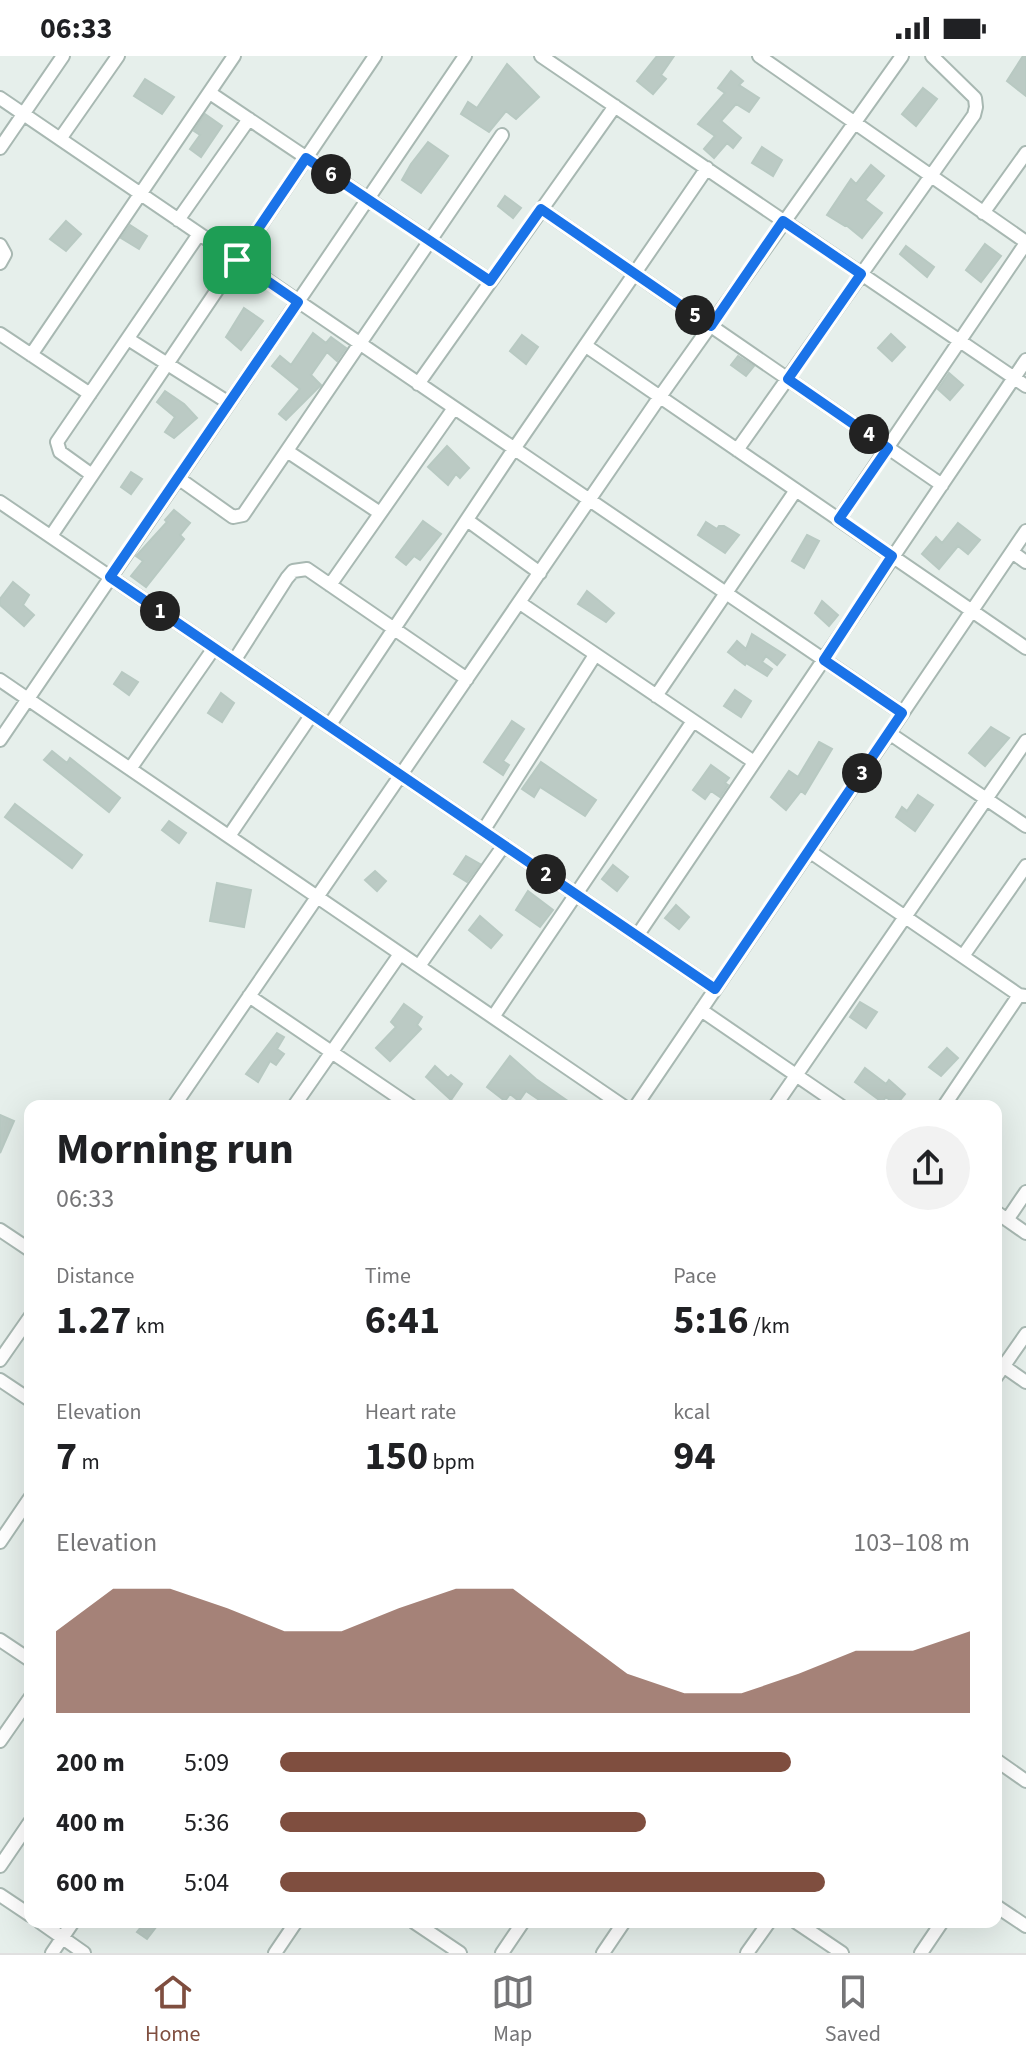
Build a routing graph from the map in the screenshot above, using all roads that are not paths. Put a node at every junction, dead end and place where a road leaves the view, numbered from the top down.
1 (63, 56) edge
2 (118, 56) edge
3 (234, 56) edge
4 (375, 56) edge
5 (465, 56) edge
6 (541, 56) edge
7 (759, 56) edge
8 (902, 56) edge
9 (932, 56) edge
10 (210, 93) junction
11 (0, 98) edge
12 (615, 106) junction
13 (23, 114) junction
14 (249, 119) junction
15 (855, 123) junction
16 (502, 135) dead end
17 (60, 139) junction
18 (0, 148) edge
19 (1026, 153) edge
20 (306, 158) junction
21 (707, 168) junction
22 (930, 175) junction
23 (141, 194) junction
24 (368, 199) junction
25 (541, 209) junction
26 (983, 213) junction
27 (178, 220) junction
28 (783, 221) junction
29 (199, 234) junction
30 (430, 240) junction
31 (1026, 242) edge
32 (0, 245) edge
33 (237, 260) junction
34 (0, 263) edge
35 (636, 274) junction
36 (861, 274) junction
37 (490, 281) junction
38 (298, 302) junction
39 (711, 326) junction
40 (0, 334) edge
41 (128, 339) junction
42 (960, 341) junction
43 (360, 344) junction
44 (586, 346) junction
45 (31, 355) junction
46 (1026, 360) edge
47 (167, 364) junction
48 (1014, 378) junction
49 (788, 379) junction
50 (418, 384) junction
51 (1026, 386) edge
52 (90, 394) junction
53 (659, 398) junction
54 (229, 403) junction
55 (454, 408) junction
56 (888, 448) junction
57 (514, 449) junction
58 (737, 450) junction
59 (287, 451) junction
60 (92, 475) junction
61 (178, 478) junction
62 (942, 485) junction
63 (796, 490) junction
64 (590, 501) junction
65 (0, 502) edge
66 (380, 513) junction
67 (839, 519) junction
68 (467, 520) junction
69 (1026, 531) edge
70 (51, 536) junction
71 (1012, 552) junction
72 (892, 556) junction
73 (1026, 562) edge
74 (540, 573) junction
75 (110, 577) junction
76 (330, 585) junction
77 (726, 594) junction
78 (520, 603) junction
79 (971, 610) junction
80 (395, 629) junction
81 (214, 648) junction
82 (1026, 648) edge
83 (595, 655) junction
84 (824, 660) junction
85 (234, 661) junction
86 (467, 679) junction
87 (0, 680) edge
88 (656, 696) junction
89 (28, 699) junction
90 (902, 713) junction
91 (312, 714) junction
92 (693, 721) junction
93 (329, 726) junction
94 (889, 733) junction
95 (0, 740) edge
96 (1026, 741) edge
97 (754, 762) junction
98 (130, 769) junction
99 (401, 775) junction
100 (987, 799) junction
101 (1026, 826) edge
102 (483, 831) junction
103 (229, 836) junction
104 (504, 845) junction
105 (809, 851) junction
106 (1026, 866) edge
107 (576, 894) junction
108 (317, 897) junction
109 (906, 917) junction
110 (637, 936) junction
111 (400, 954) junction
112 (963, 956) junction
113 (419, 966) junction
114 (715, 989) junction
115 (249, 996) junction
116 (1023, 996) edge
117 (701, 1010) junction
118 (493, 1017) junction
119 (331, 1052) junction
120 (796, 1076) junction
121 (178, 1100) edge
122 (298, 1100) edge
123 (402, 1100) edge
124 (614, 1100) edge
125 (640, 1100) edge
126 (779, 1100) edge
127 (832, 1100) edge
128 (948, 1100) edge
129 (1026, 1192) edge
130 (1002, 1215) edge
131 (1002, 1217) edge
132 (0, 1230) edge
133 (1026, 1233) edge
134 (24, 1246) edge
135 (24, 1326) edge
136 (1026, 1334) edge
137 (0, 1360) edge
138 (1002, 1363) edge
139 (1002, 1370) edge
140 (0, 1380) edge
141 (1026, 1382) edge
142 (24, 1396) edge
143 (24, 1507) edge
144 (0, 1542) edge
145 (0, 1640) edge
146 (24, 1656) edge
147 (24, 1707) edge
148 (0, 1741) edge
149 (1002, 1764) edge
150 (1026, 1781) edge
151 (24, 1831) edge
152 (0, 1866) edge
153 (0, 1895) edge
154 (1002, 1910) edge
155 (24, 1911) edge
156 (1026, 1926) edge
157 (49, 1928) edge
158 (69, 1928) edge
159 (292, 1928) edge
160 (423, 1928) edge
161 (519, 1928) edge
162 (620, 1928) edge
163 (765, 1928) edge
164 (805, 1928) edge
165 (938, 1928) edge
166 (63, 1938) junction
167 (52, 1953) edge
168 (84, 1953) edge
169 (275, 1953) edge
170 (460, 1953) edge
171 (502, 1953) edge
172 (603, 1953) edge
173 (747, 1953) edge
174 (842, 1953) edge
175 (921, 1953) edge

1 - 13 street
2 - 17 street
3 - 10 street
4 - 20 street
5 - 24 street
6 - 12 street
7 - 15 street
8 - 15 street
9 - 22 street
10 - 14 street
10 - 23 street
11 - 13 street
12 - 21 street
12 - 25 street
13 - 17 street
13 - 18 street
14 - 20 street
14 - 27 street
15 - 22 street
15 - 28 street
16 - 30 street
17 - 23 street
19 - 26 street
20 - 24 street
20 - 33 street
21 - 28 street
21 - 35 street
22 - 26 street
22 - 36 street
23 - 27 street
23 - 45 street
24 - 30 street
24 - 38 street
25 - 35 street
25 - 37 street
26 - 31 street
27 - 29 street
28 - 36 street
28 - 39 street
29 - 33 street
29 - 41 street
30 - 37 street
30 - 43 street
31 - 42 street
32 - 34 street
33 - 38 street
33 - 47 street
35 - 39 street
35 - 44 street
36 - 42 street
36 - 49 street
37 - 50 street
38 - 43 street
38 - 54 street
39 - 49 street
39 - 53 street
40 - 45 street
41 - 47 street
41 - 52 street
42 - 48 street
42 - 56 street
43 - 50 street
43 - 59 street
44 - 53 street
44 - 57 street
45 - 52 street
46 - 48 street
47 - 54 street
47 - 60 street
48 - 51 street
48 - 62 street
49 - 56 street
49 - 58 street
50 - 55 street
52 - 60 street
53 - 58 street
53 - 64 street
54 - 61 street
55 - 57 street
55 - 66 street
56 - 62 street
56 - 67 street
57 - 64 street
57 - 68 street
58 - 63 street
59 - 61 street
59 - 66 street
60 - 70 street
61 - 75 street
62 - 72 street
63 - 67 street
63 - 77 street
64 - 74 street
64 - 77 street
65 - 70 street
66 - 76 street
67 - 72 street
68 - 74 street
68 - 80 street
69 - 71 street
70 - 75 street
71 - 73 street
71 - 79 street
72 - 79 street
72 - 84 street
74 - 78 street
75 - 81 street
75 - 89 street
76 - 80 street
76 - 85 street
77 - 84 street
77 - 88 street
78 - 83 street
78 - 86 street
79 - 82 street
79 - 90 street
80 - 86 street
80 - 93 street
81 - 85 street
81 - 98 street
83 - 88 street
83 - 102 street
84 - 90 street
84 - 97 street
85 - 91 street
86 - 99 street
87 - 89 street
88 - 92 street
89 - 95 street
89 - 98 street
90 - 94 street
91 - 93 street
91 - 103 street
92 - 97 street
92 - 107 street
93 - 99 street
94 - 100 street
94 - 105 street
96 - 100 street
97 - 110 street
98 - 103 street
99 - 102 street
99 - 108 street
100 - 101 street
100 - 109 street
102 - 104 street
103 - 108 street
104 - 107 street
104 - 113 street
105 - 109 street
105 - 114 street
106 - 112 street
107 - 110 street
107 - 118 street
108 - 111 street
108 - 115 street
109 - 112 street
109 - 120 street
110 - 114 street
111 - 113 street
111 - 119 street
112 - 116 street
113 - 118 street
114 - 117 street
115 - 119 street
115 - 121 street
116 - 128 street
117 - 120 street
117 - 125 street
118 - 124 street
119 - 122 street
119 - 123 street
120 - 126 street
120 - 127 street
129 - 130 street
131 - 133 street
132 - 134 street
135 - 137 street
136 - 138 street
139 - 141 street
140 - 142 street
143 - 144 street
145 - 146 street
147 - 148 street
149 - 150 street
151 - 152 street
153 - 155 street
154 - 156 street
157 - 166 street
158 - 166 street
159 - 169 street
160 - 170 street
161 - 171 street
162 - 172 street
163 - 173 street
164 - 174 street
165 - 175 street
166 - 167 street
166 - 168 street

